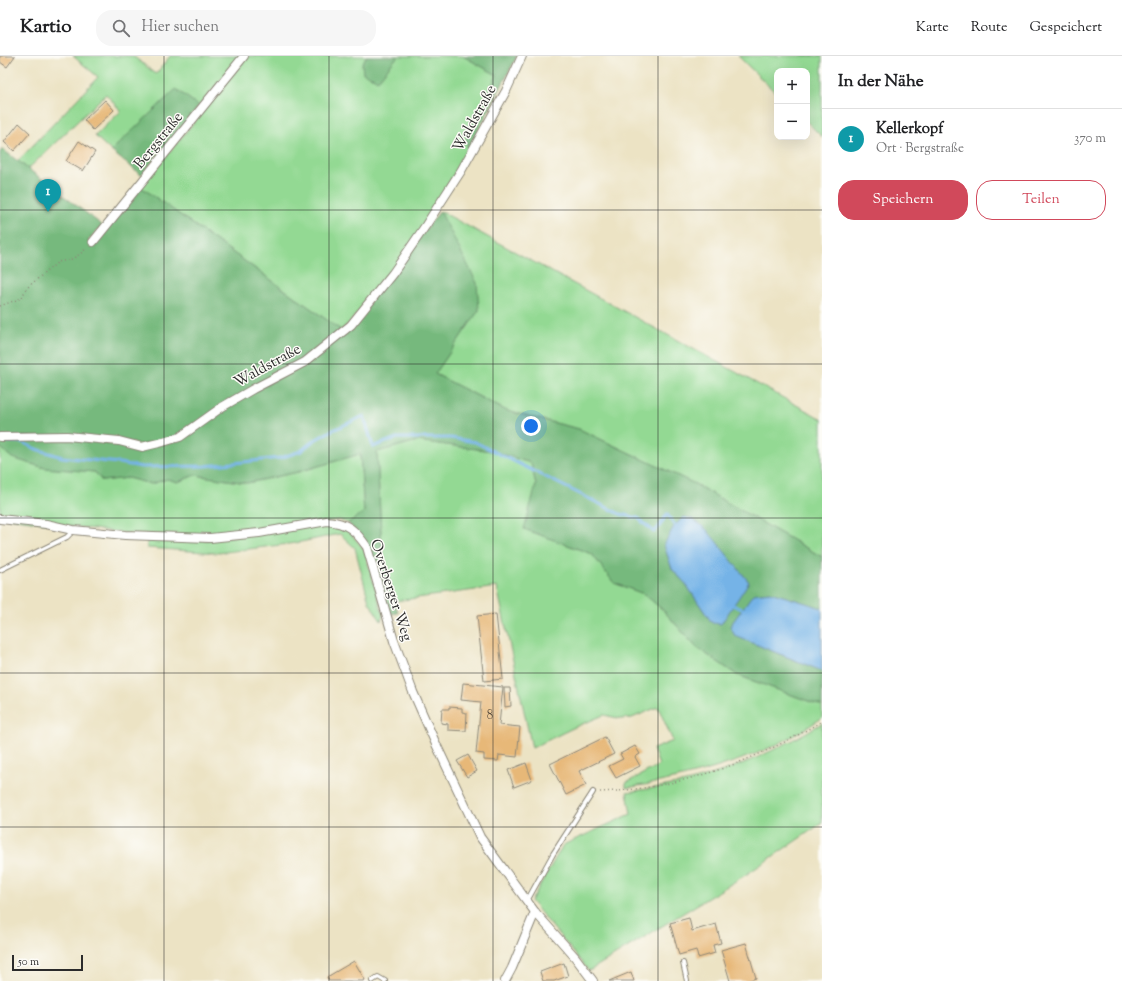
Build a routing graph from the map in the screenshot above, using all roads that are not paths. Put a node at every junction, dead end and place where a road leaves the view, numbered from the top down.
1 (244, 56) edge
2 (522, 56) edge
3 (93, 242) road end
4 (0, 437) edge
5 (0, 520) edge
6 (73, 530) junction
7 (0, 570) edge
8 (593, 792) road end
9 (527, 901) junction
10 (535, 912) junction
11 (683, 963) dead end
12 (372, 981) edge
13 (385, 981) edge
14 (504, 981) edge
15 (593, 981) edge
16 (687, 981) edge

1 - 3 street, Bergstraße
2 - 4 street, Waldstraße
5 - 6 street, Overberger Weg
6 - 7 lane
6 - 9 street, Overberger Weg
8 - 9 lane
9 - 10 street, Overberger Weg
10 - 14 street
10 - 15 street, Overberger Weg
11 - 16 lane
12 - 13 lane

